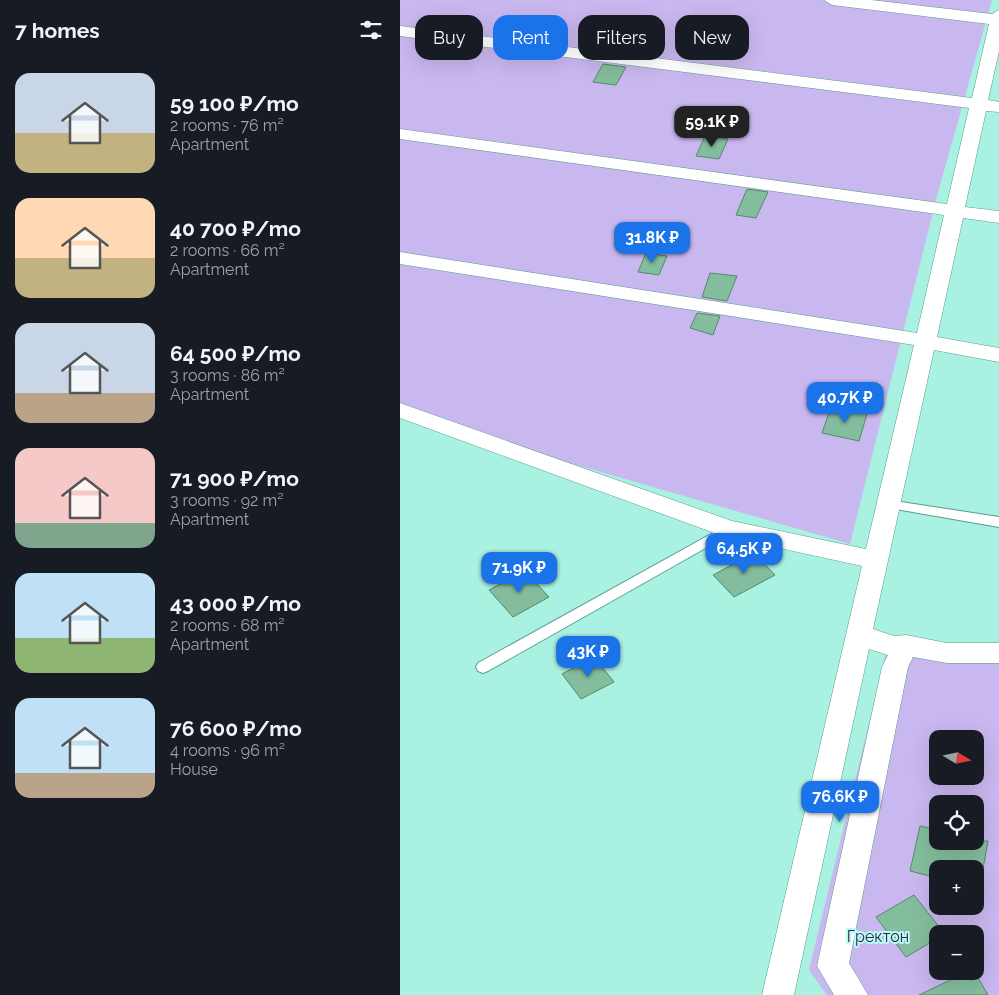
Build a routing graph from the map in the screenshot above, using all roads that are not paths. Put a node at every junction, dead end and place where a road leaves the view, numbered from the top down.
1 (832, 0) edge
2 (999, 18) edge
3 (400, 31) edge
4 (978, 104) junction
5 (999, 107) edge
6 (400, 134) edge
7 (954, 210) junction
8 (999, 216) edge
9 (400, 258) edge
10 (925, 341) junction
11 (999, 355) edge
12 (400, 410) edge
13 (888, 504) junction
14 (999, 522) edge
15 (729, 529) junction
16 (875, 560) junction
17 (858, 638) junction
18 (906, 645) junction
19 (999, 653) edge
20 (484, 667) dead end
21 (778, 995) edge
22 (852, 995) edge

1 - 2 street
2 - 4 street
3 - 4 street
4 - 5 street
4 - 7 street
6 - 7 street
7 - 8 street
7 - 10 street
9 - 10 street
10 - 11 street
10 - 13 street
12 - 15 street
13 - 14 lane
13 - 16 street
15 - 16 street
15 - 20 lane
16 - 17 street
17 - 18 street
17 - 21 street
18 - 19 street
18 - 22 street

